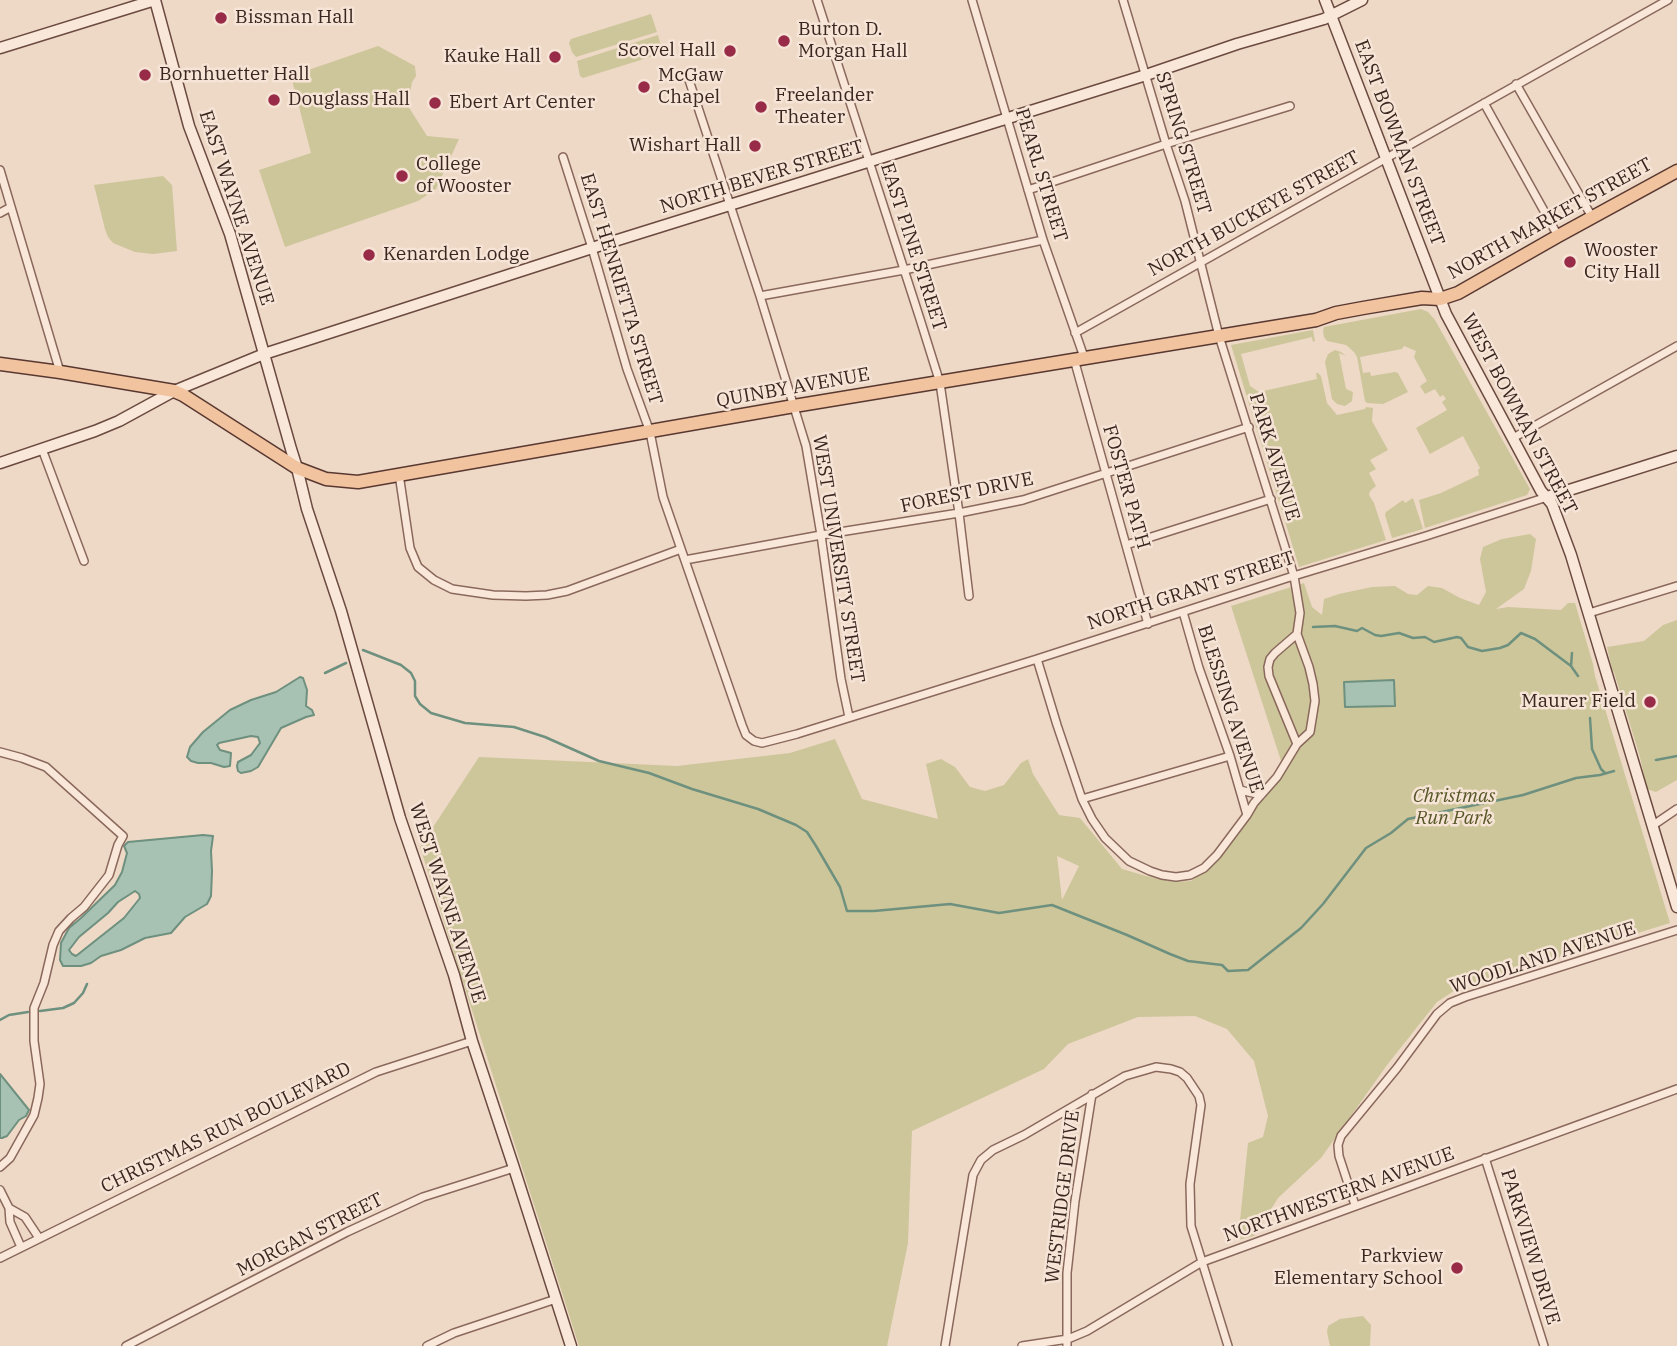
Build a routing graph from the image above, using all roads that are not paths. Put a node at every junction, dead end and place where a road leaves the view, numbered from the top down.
1 (155, 0) edge
2 (817, 0) edge
3 (972, 0) edge
4 (1123, 0) edge
5 (1325, 0) edge
6 (1362, 0) edge
7 (1668, 0) edge
8 (1331, 16) junction
9 (0, 48) edge
10 (1146, 75) junction
11 (689, 80) dead end
12 (1516, 84) junction
13 (1484, 103) junction
14 (1290, 106) dead end
15 (1007, 117) junction
16 (1166, 144) junction
17 (563, 157) dead end
18 (1382, 160) junction
19 (868, 162) junction
20 (0, 170) edge
21 (1677, 171) edge
22 (1028, 190) junction
23 (730, 205) junction
24 (10, 207) junction
25 (0, 212) edge
26 (1592, 217) junction
27 (1558, 236) junction
28 (1043, 240) junction
29 (592, 248) junction
30 (1201, 261) junction
31 (904, 270) junction
32 (760, 296) junction
33 (1440, 299) junction
34 (1075, 332) junction
35 (1219, 336) junction
36 (1677, 346) edge
37 (264, 354) junction
38 (1079, 358) junction
39 (0, 364) edge
40 (60, 372) junction
41 (940, 383) junction
42 (174, 391) junction
43 (794, 406) junction
44 (1248, 427) junction
45 (650, 432) junction
46 (1513, 438) junction
47 (42, 449) junction
48 (1677, 456) edge
49 (0, 463) edge
50 (297, 468) junction
51 (399, 474) junction
52 (1105, 474) junction
53 (1547, 497) junction
54 (1270, 499) junction
55 (959, 513) junction
56 (821, 535) junction
57 (1126, 545) junction
58 (681, 550) junction
59 (685, 560) junction
60 (84, 561) dead end
61 (1294, 576) junction
62 (1677, 586) edge
63 (969, 596) dead end
64 (1183, 612) junction
65 (1589, 613) junction
66 (1148, 624) junction
67 (1297, 634) junction
68 (1037, 659) junction
69 (849, 717) junction
70 (1297, 744) junction
71 (0, 752) edge
72 (1230, 757) junction
73 (1240, 790) junction
74 (1261, 795) junction
75 (1082, 799) junction
76 (1677, 809) edge
77 (1247, 816) junction
78 (1652, 826) junction
79 (1677, 907) edge
80 (1677, 930) edge
81 (472, 1041) junction
82 (1677, 1089) edge
83 (1092, 1094) junction
84 (1485, 1158) junction
85 (0, 1167) edge
86 (514, 1168) junction
87 (0, 1190) edge
88 (1355, 1205) junction
89 (9, 1208) junction
90 (39, 1238) junction
91 (21, 1247) junction
92 (0, 1258) edge
93 (1202, 1262) junction
94 (556, 1300) junction
95 (1068, 1343) edge
96 (126, 1346) edge
97 (427, 1346) edge
98 (570, 1346) edge
99 (945, 1346) edge
100 (1022, 1346) edge
101 (1228, 1346) edge
102 (1544, 1346) edge

1 - 9 street
1 - 37 street, EAST WAYNE AVENUE
2 - 19 street, EAST PINE STREET
3 - 15 street, PEARL STREET
4 - 10 street, SPRING STREET
5 - 8 street, EAST BOWMAN STREET
6 - 8 street, NORTH BEVER STREET
7 - 12 street, NORTH BUCKEYE STREET
8 - 10 street, NORTH BEVER STREET
8 - 18 street, EAST BOWMAN STREET
10 - 15 street, NORTH BEVER STREET
10 - 16 street, SPRING STREET
11 - 23 street, WEST UNIVERSITY STREET
12 - 13 street, NORTH BUCKEYE STREET
12 - 26 street
13 - 18 street, NORTH BUCKEYE STREET
13 - 27 street
14 - 16 street
15 - 19 street, NORTH BEVER STREET
15 - 22 street, PEARL STREET
16 - 22 street
16 - 30 street, SPRING STREET
17 - 29 street, EAST HENRIETTA STREET
18 - 30 street, NORTH BUCKEYE STREET
18 - 33 street, EAST BOWMAN STREET
19 - 23 street, NORTH BEVER STREET
19 - 31 street, EAST PINE STREET
20 - 24 street
21 - 26 main road, NORTH MARKET STREET
22 - 28 street, PEARL STREET
23 - 29 street, NORTH BEVER STREET
23 - 32 street, WEST UNIVERSITY STREET
24 - 25 street
24 - 40 street
26 - 27 main road, NORTH MARKET STREET
27 - 33 main road, NORTH MARKET STREET
28 - 31 street
28 - 34 street, PEARL STREET
29 - 37 street, NORTH BEVER STREET
29 - 45 street, EAST HENRIETTA STREET
30 - 34 street, NORTH BUCKEYE STREET
30 - 35 street, SPRING STREET
31 - 32 street
31 - 41 street, EAST PINE STREET
32 - 43 street, WEST UNIVERSITY STREET
33 - 35 main road, QUINBY AVENUE
33 - 46 street, WEST BOWMAN STREET
34 - 38 street, PEARL STREET
35 - 38 main road, QUINBY AVENUE
35 - 44 street, PARK AVENUE
36 - 46 street
37 - 42 street, NORTH BEVER STREET
37 - 50 street, EAST WAYNE AVENUE
38 - 41 main road, QUINBY AVENUE
38 - 52 street, FOSTER PATH
39 - 40 main road
40 - 42 main road
41 - 43 main road, QUINBY AVENUE
41 - 55 street, EAST PINE STREET
42 - 47 street, NORTH BEVER STREET
42 - 50 main road, QUINBY AVENUE
43 - 45 main road, QUINBY AVENUE
43 - 56 street, WEST UNIVERSITY STREET
44 - 52 street, FOREST DRIVE
44 - 54 street, PARK AVENUE
45 - 51 main road, QUINBY AVENUE
45 - 58 street, EAST HENRIETTA STREET
46 - 53 street, WEST BOWMAN STREET
47 - 49 street, NORTH BEVER STREET
47 - 60 street
48 - 53 street, NORTH GRANT STREET
50 - 51 main road, QUINBY AVENUE
50 - 81 street, WEST WAYNE AVENUE
51 - 58 street
52 - 55 street, FOREST DRIVE
52 - 57 street, FOSTER PATH
53 - 61 street, NORTH GRANT STREET
53 - 65 street, WEST BOWMAN STREET
54 - 57 street
54 - 61 street, PARK AVENUE
55 - 56 street, FOREST DRIVE
55 - 63 street, EAST PINE STREET
56 - 59 street, FOREST DRIVE
56 - 69 street, WEST UNIVERSITY STREET
57 - 66 street, FOSTER PATH
58 - 59 street, EAST HENRIETTA STREET
59 - 69 street, NORTH GRANT STREET
61 - 64 street, NORTH GRANT STREET
61 - 67 street, PARK AVENUE
62 - 65 street
64 - 66 street, NORTH GRANT STREET
64 - 72 street, BLESSING AVENUE
65 - 78 street, WEST BOWMAN STREET
66 - 68 street, NORTH GRANT STREET
67 - 70 street, PARK AVENUE
67 - 70 street
68 - 69 street, NORTH GRANT STREET
68 - 75 street, PARK AVENUE
70 - 74 street, PARK AVENUE
71 - 85 street
72 - 73 street, BLESSING AVENUE
72 - 75 street
73 - 74 street
73 - 77 street, BLESSING AVENUE
74 - 77 street, PARK AVENUE
75 - 77 street, PARK AVENUE
76 - 78 street
78 - 79 street, WEST BOWMAN STREET
80 - 88 street, WOODLAND AVENUE
81 - 86 street, WEST WAYNE AVENUE
81 - 90 street, CHRISTMAS RUN BOULEVARD
82 - 84 street, NORTHWESTERN AVENUE
83 - 93 street
83 - 95 street, WESTRIDGE DRIVE
83 - 99 street
84 - 88 street, NORTHWESTERN AVENUE
84 - 102 street, PARKVIEW DRIVE
86 - 94 street, WEST WAYNE AVENUE
86 - 96 street, MORGAN STREET
87 - 89 street
88 - 93 street, NORTHWESTERN AVENUE
89 - 90 street
89 - 91 street
90 - 91 street, CHRISTMAS RUN BOULEVARD
91 - 92 street, CHRISTMAS RUN BOULEVARD
93 - 95 street, NORTHWESTERN AVENUE
93 - 101 street
94 - 97 street
94 - 98 street, WEST WAYNE AVENUE
95 - 100 street, NORTHWESTERN AVENUE

